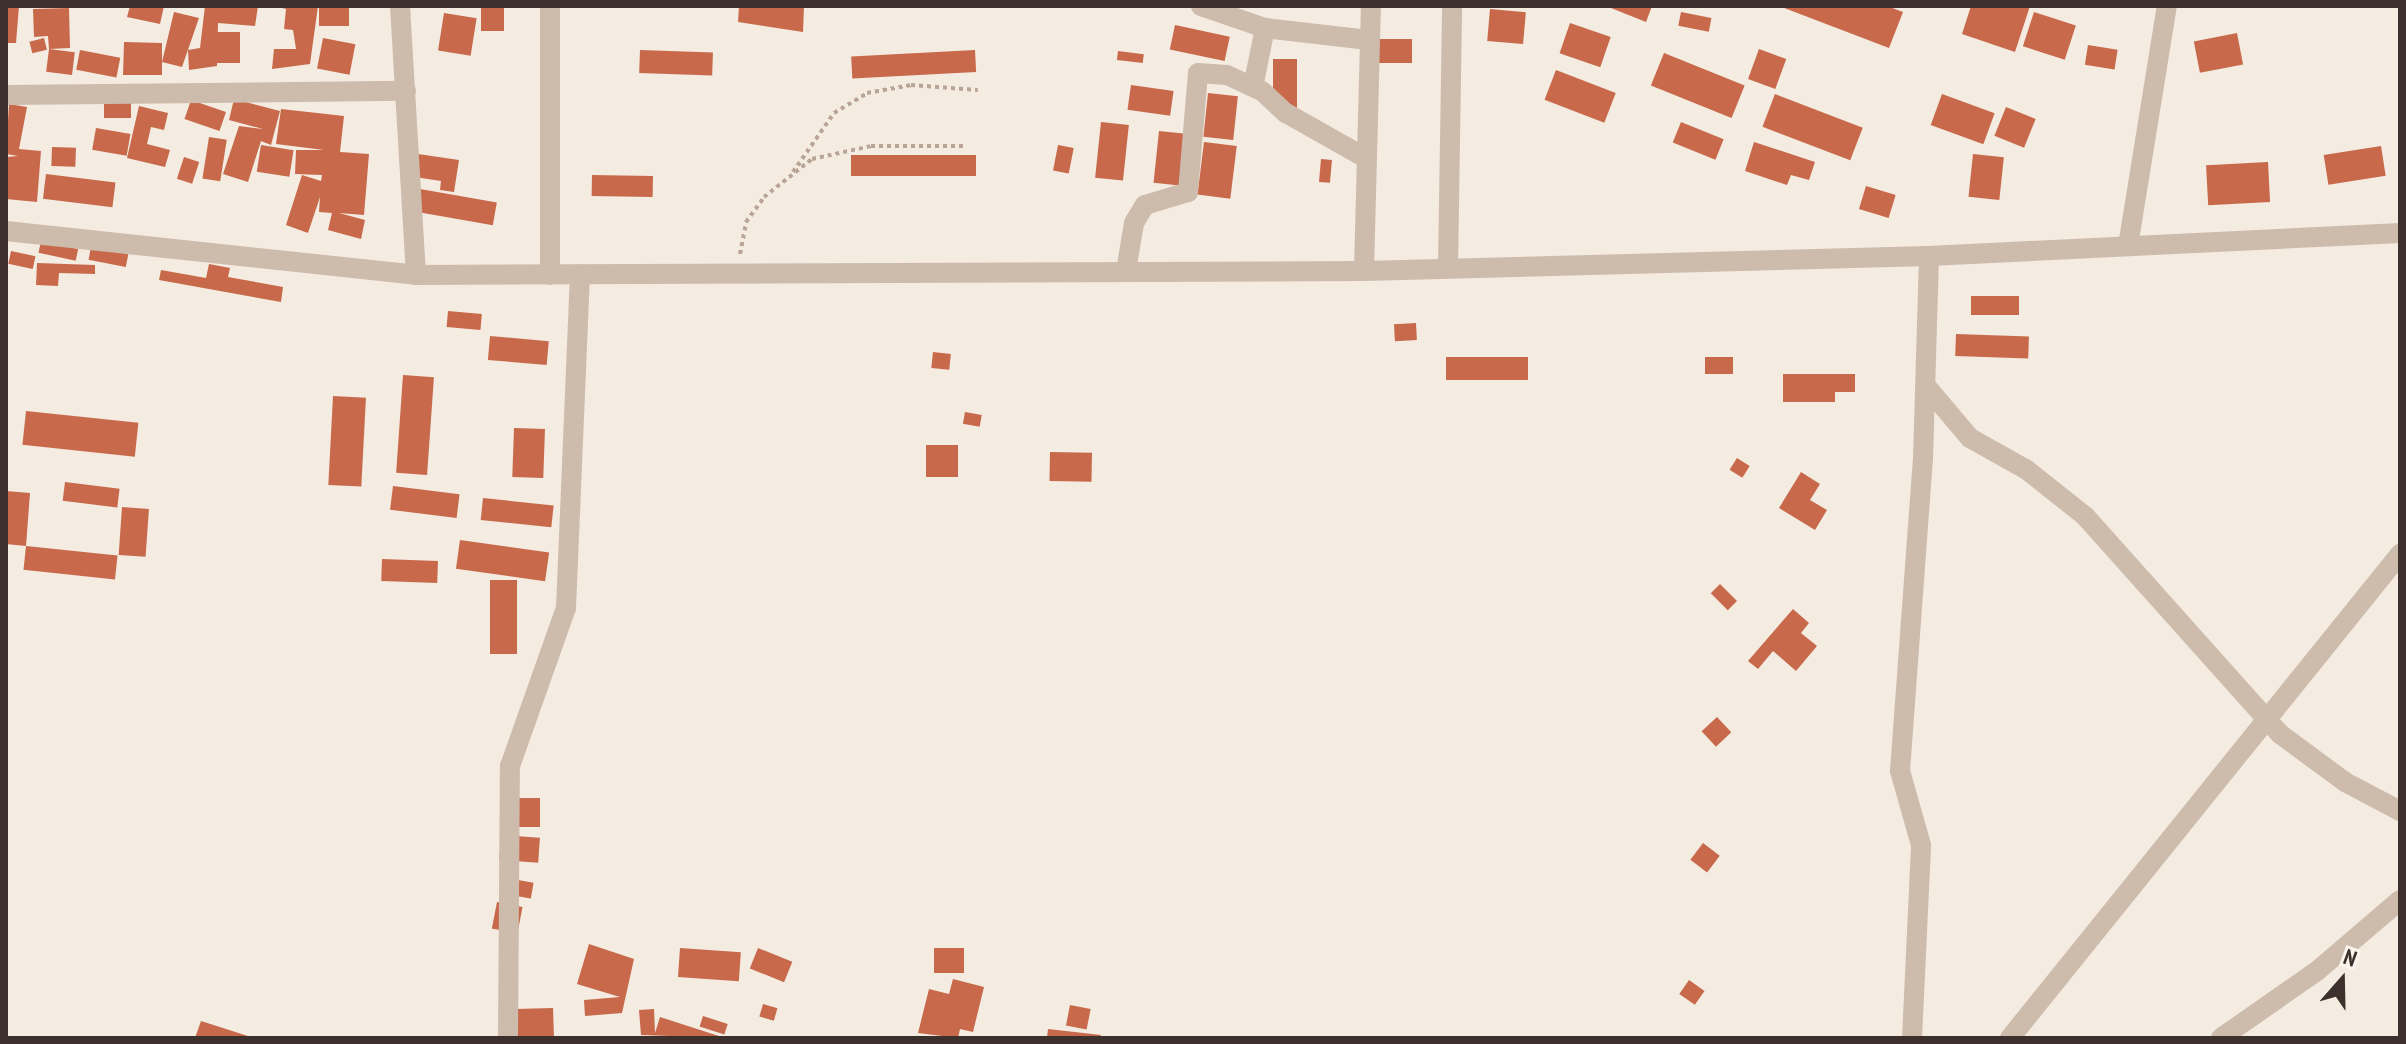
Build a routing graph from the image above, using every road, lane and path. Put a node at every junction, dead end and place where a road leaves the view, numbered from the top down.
1 (400, 6) edge
2 (550, 6) edge
3 (1201, 6) edge
4 (1371, 6) edge
5 (1452, 6) edge
6 (2167, 6) edge
7 (1265, 28) junction
8 (1368, 40) junction
9 (1253, 87) junction
10 (978, 90) dead end
11 (406, 91) junction
12 (6, 95) edge
13 (964, 146) dead end
14 (1366, 158) junction
15 (792, 174) junction
16 (6, 231) edge
17 (2400, 233) edge
18 (2128, 246) junction
19 (1929, 256) junction
20 (1448, 268) junction
21 (1126, 271) junction
22 (1364, 271) junction
23 (738, 272) junction
24 (580, 274) junction
25 (416, 275) junction
26 (550, 275) junction
27 (1926, 386) junction
28 (2400, 554) edge
29 (2266, 719) junction
30 (2400, 811) edge
31 (2400, 900) edge
32 (508, 1038) edge
33 (1912, 1038) edge
34 (2010, 1038) edge
35 (2221, 1038) edge

1 - 11 street
2 - 26 street
3 - 7 street
4 - 8 street
5 - 20 street
6 - 18 street
7 - 8 street
7 - 9 street
8 - 14 street
9 - 14 street
9 - 21 street
10 - 15 path
11 - 12 street
11 - 25 street
13 - 15 path
14 - 22 street
15 - 23 path
16 - 25 street
17 - 18 street
18 - 19 street
19 - 20 street
19 - 27 street
20 - 22 street
21 - 22 street
21 - 23 street
23 - 24 street
24 - 26 street
24 - 32 street
25 - 26 street
27 - 29 street
27 - 33 street
28 - 29 street
29 - 30 street
29 - 34 street
31 - 35 street

